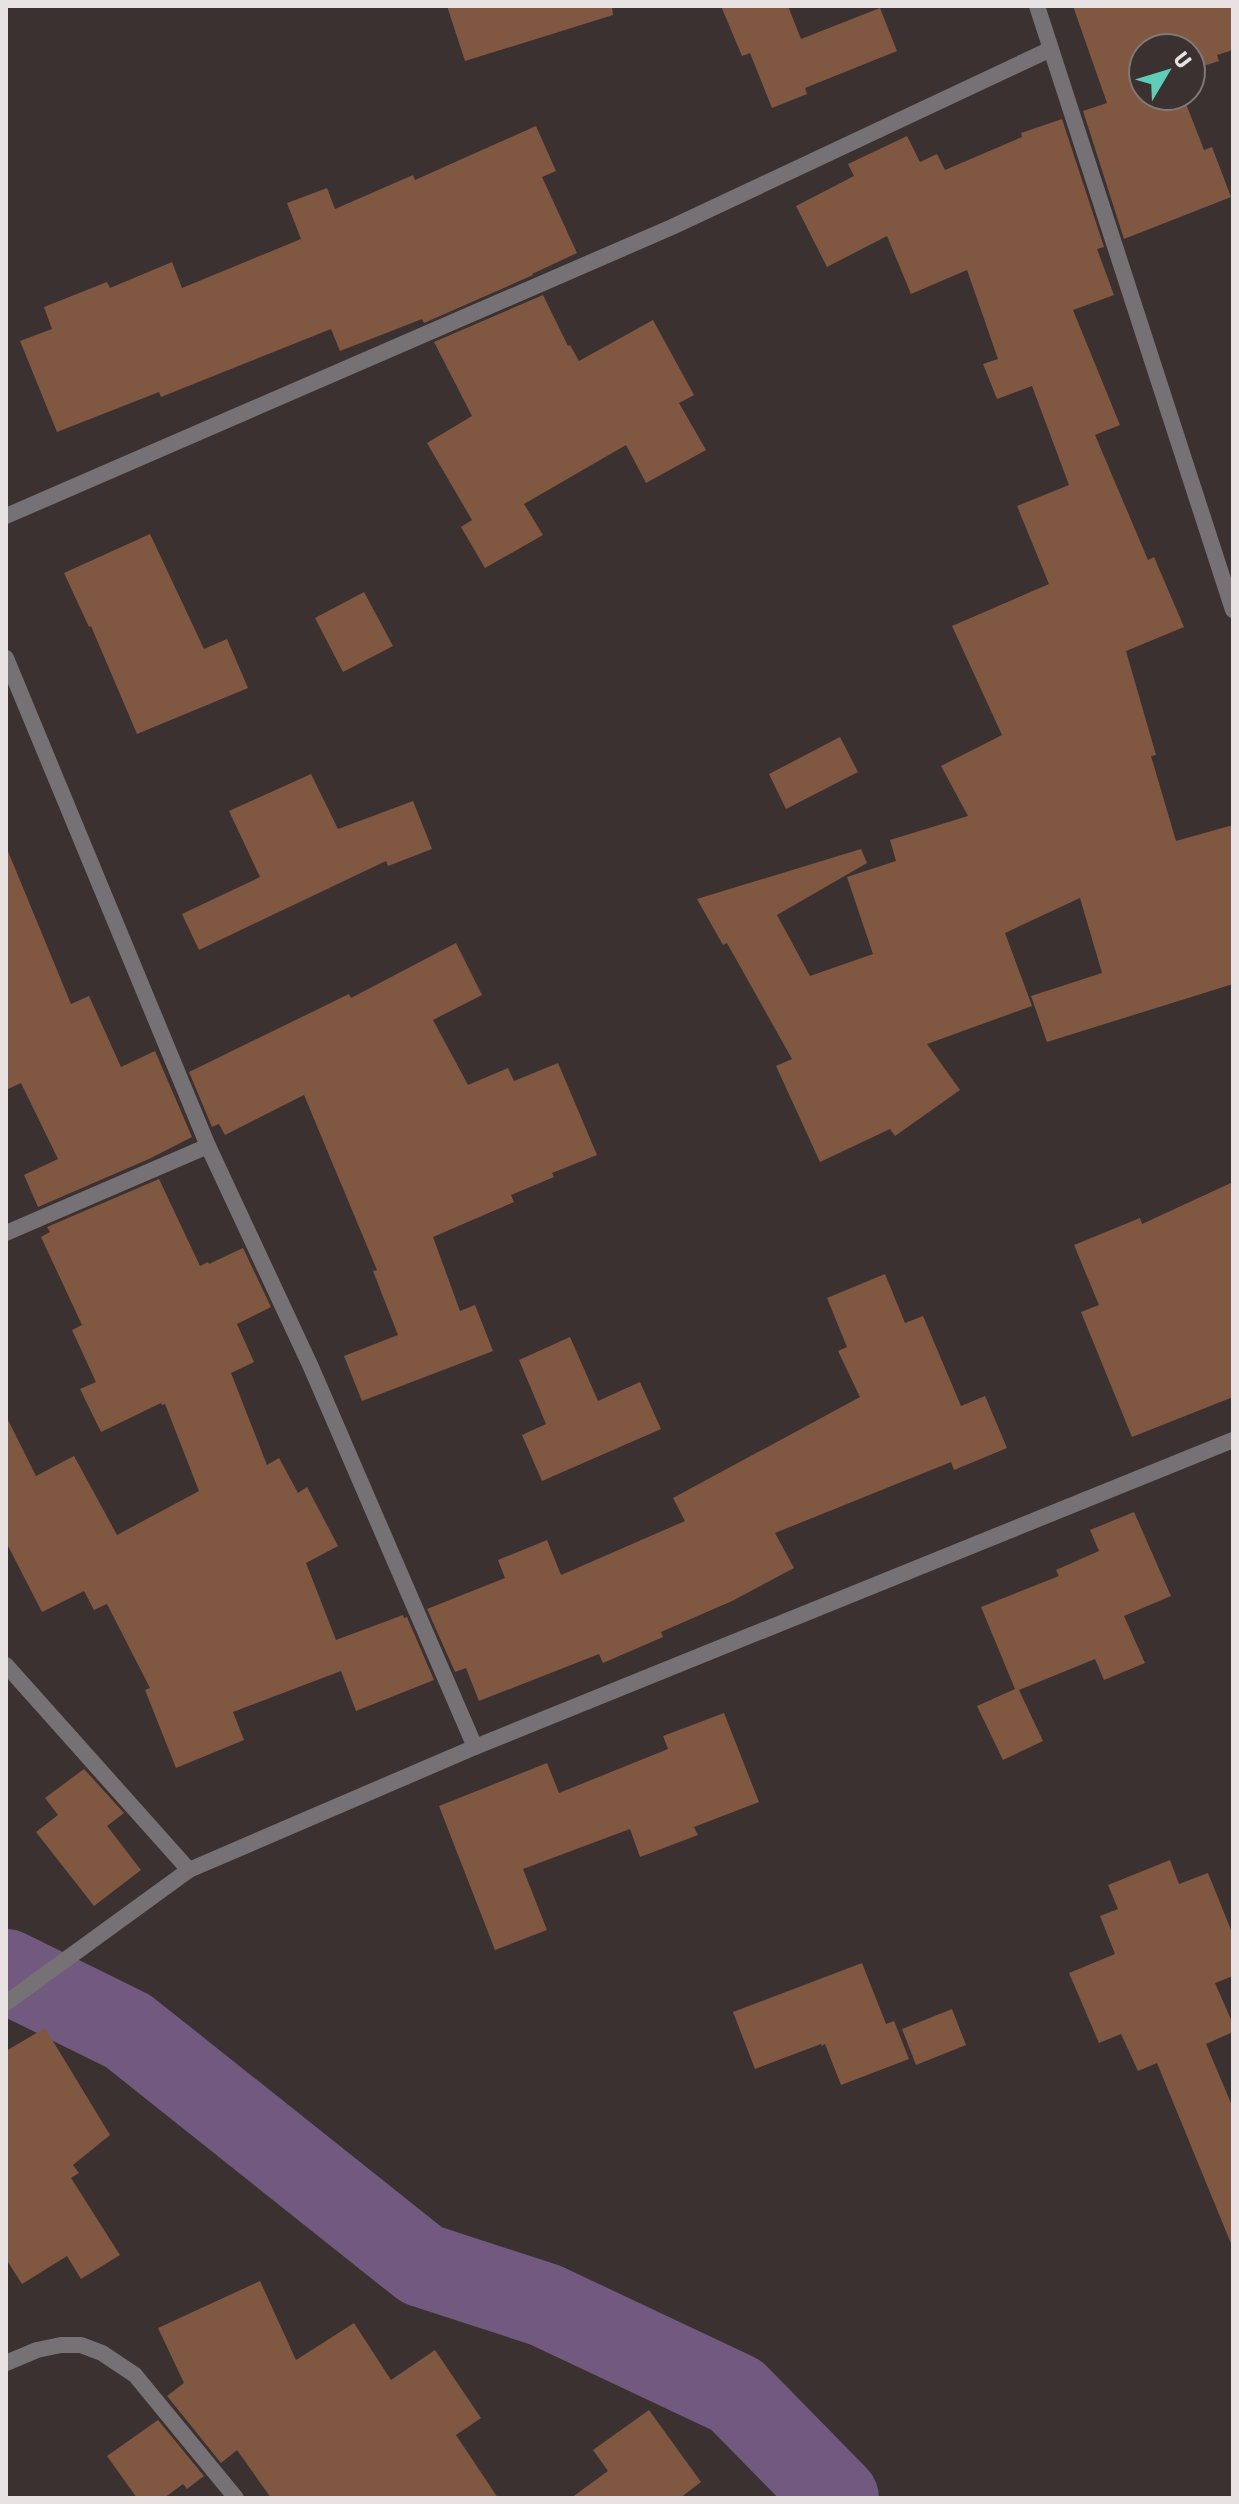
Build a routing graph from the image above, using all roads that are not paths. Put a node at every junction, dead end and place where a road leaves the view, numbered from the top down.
1 (1037, 6) edge
2 (1051, 49) junction
3 (6, 516) edge
4 (1233, 610) edge
5 (6, 658) edge
6 (208, 1146) junction
7 (6, 1233) edge
8 (1233, 1440) edge
9 (6, 1665) edge
10 (475, 1747) junction
11 (189, 1870) junction
12 (6, 2003) edge
13 (6, 2363) edge
14 (236, 2498) edge

1 - 2 street
2 - 3 street
2 - 4 street
5 - 6 street
6 - 7 street
6 - 10 street
8 - 10 street
9 - 11 street
10 - 11 street
11 - 12 street
13 - 14 street

